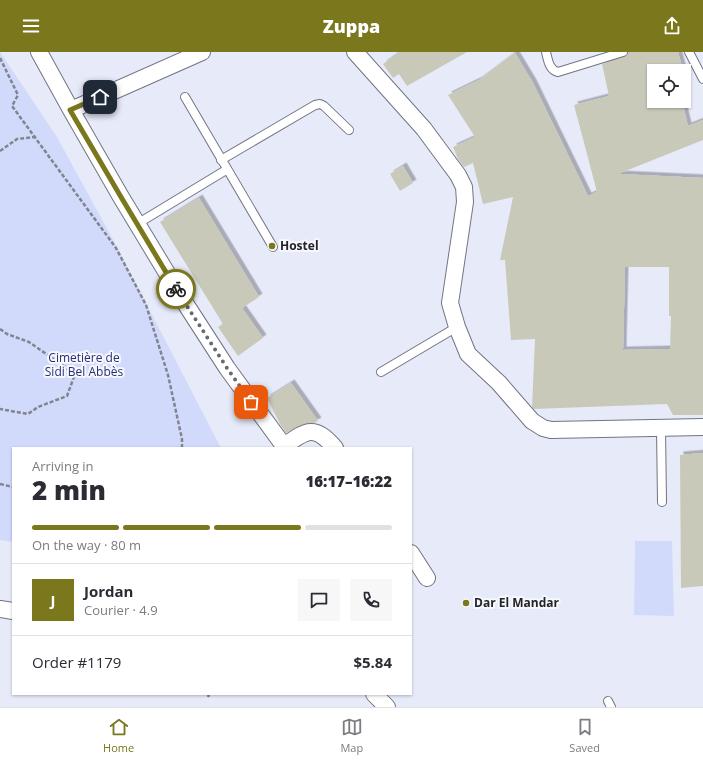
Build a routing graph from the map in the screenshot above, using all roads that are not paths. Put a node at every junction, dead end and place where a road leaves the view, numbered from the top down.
1 (39, 52) edge
2 (202, 52) edge
3 (355, 52) edge
4 (546, 52) edge
5 (623, 52) edge
6 (689, 52) edge
7 (703, 79) edge
8 (185, 97) dead end
9 (70, 110) junction
10 (349, 130) dead end
11 (221, 160) junction
12 (226, 170) junction
13 (137, 224) junction
14 (273, 247) dead end
15 (457, 327) junction
16 (380, 372) dead end
17 (703, 427) edge
18 (661, 428) junction
19 (334, 447) edge
20 (662, 502) dead end
21 (412, 555) edge
22 (427, 578) dead end
23 (0, 609) edge
24 (12, 611) edge
25 (375, 695) edge
26 (387, 707) edge

1 - 9 street
2 - 9 street
3 - 15 street
4 - 5 lane
6 - 7 lane
8 - 11 lane
9 - 13 street
10 - 11 lane
11 - 12 lane
12 - 13 lane
12 - 14 lane
13 - 19 street
15 - 16 lane
15 - 18 street
17 - 18 street
18 - 20 lane
21 - 22 street
23 - 24 street
25 - 26 street

